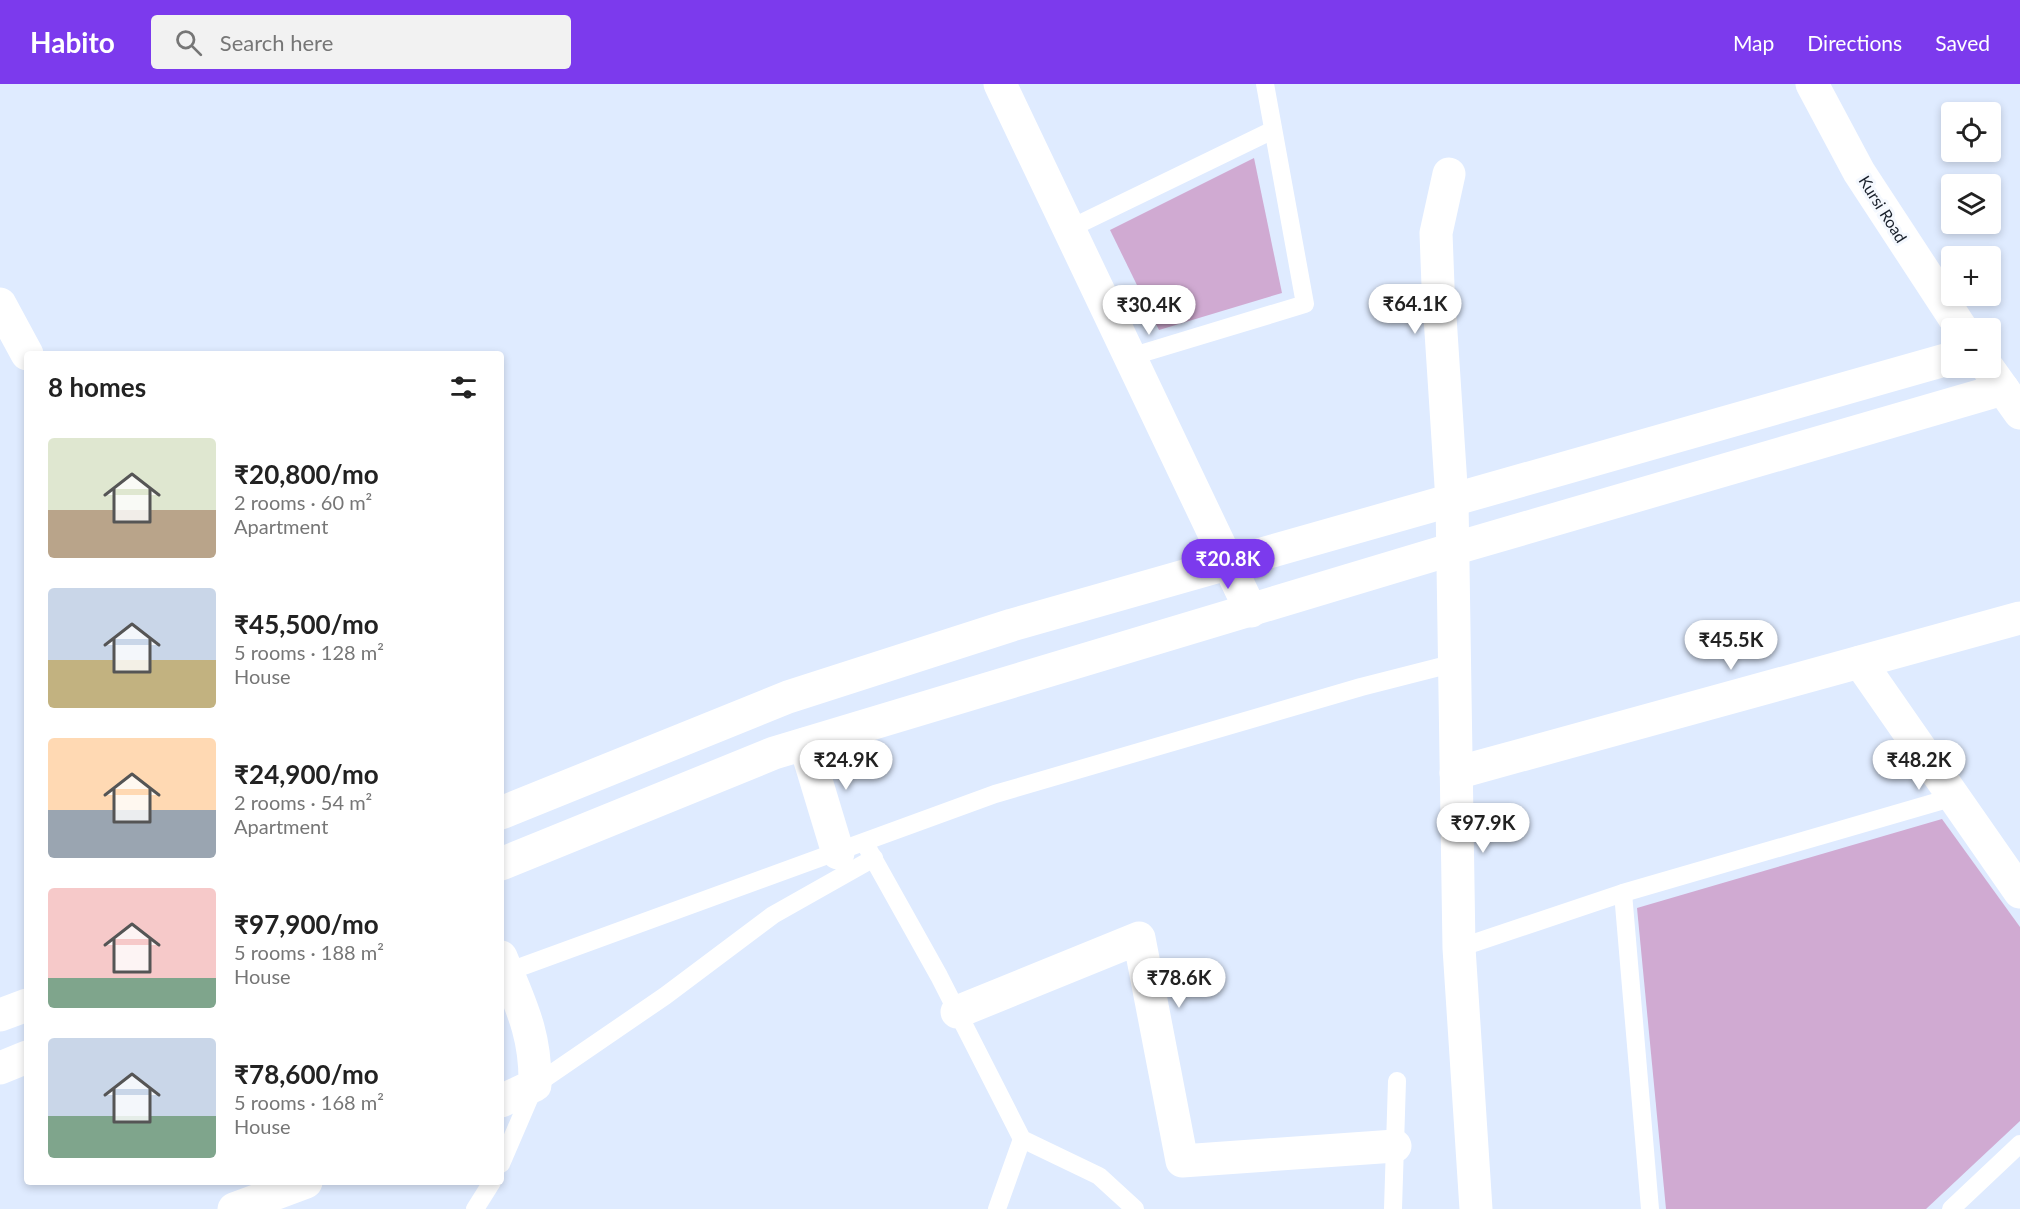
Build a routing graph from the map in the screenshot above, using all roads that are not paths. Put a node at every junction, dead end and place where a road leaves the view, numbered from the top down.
1 (1000, 84) edge
2 (1265, 84) edge
3 (1812, 84) edge
4 (1273, 130) junction
5 (1449, 174) dead end
6 (1069, 229) junction
7 (0, 304) edge
8 (1954, 318) edge
9 (25, 351) edge
10 (1130, 357) junction
11 (1941, 361) edge
12 (2004, 390) edge
13 (1452, 501) junction
14 (1453, 549) junction
15 (1229, 564) junction
16 (1251, 611) junction
17 (2020, 618) edge
18 (1860, 662) junction
19 (1455, 663) junction
20 (805, 744) junction
21 (1456, 773) junction
22 (1954, 797) junction
23 (504, 812) edge
24 (851, 847) junction
25 (874, 858) junction
26 (504, 863) edge
27 (2020, 892) edge
28 (1623, 893) junction
29 (1460, 948) junction
30 (504, 965) edge
31 (24, 1006) edge
32 (957, 1012) junction
33 (0, 1016) edge
34 (24, 1058) edge
35 (0, 1068) edge
36 (1397, 1080) dead end
37 (535, 1085) junction
38 (504, 1100) edge
39 (1022, 1139) junction
40 (2020, 1144) edge
41 (1395, 1146) junction
42 (504, 1157) edge
43 (298, 1185) edge
44 (490, 1185) edge
45 (234, 1209) edge
46 (475, 1209) edge
47 (998, 1209) edge
48 (1135, 1209) edge
49 (1393, 1209) edge
50 (1476, 1209) edge
51 (1650, 1209) edge
52 (1951, 1209) edge

1 - 6 street
2 - 4 lane
3 - 8 street, Kursi Road
4 - 6 lane
4 - 10 lane
5 - 13 street
6 - 10 street
7 - 9 street
10 - 15 street
11 - 13 street
12 - 14 street
13 - 14 street
13 - 15 street
14 - 16 street
14 - 19 street
15 - 16 street
15 - 23 street
16 - 20 street
17 - 18 street
18 - 21 street
18 - 22 street
19 - 21 street
19 - 24 lane
20 - 24 street
20 - 26 street
21 - 29 street
22 - 27 street
22 - 28 lane
24 - 25 lane
24 - 30 lane
25 - 32 lane
25 - 37 lane
28 - 29 lane
28 - 51 lane
29 - 50 street
30 - 37 street
31 - 33 street
32 - 39 lane
32 - 41 street
34 - 35 street
36 - 41 lane
37 - 38 street
37 - 42 lane
39 - 47 lane
39 - 48 lane
40 - 52 lane
41 - 49 lane
43 - 45 street
44 - 46 lane

